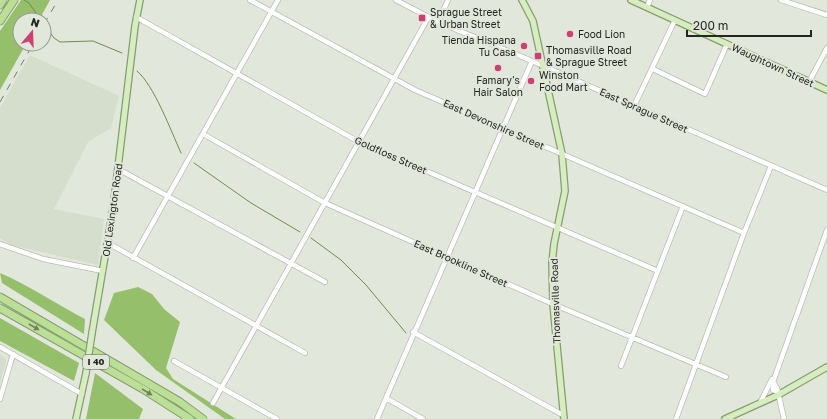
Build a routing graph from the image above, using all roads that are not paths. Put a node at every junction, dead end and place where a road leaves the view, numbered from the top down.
1 (14, 0) edge
2 (140, 0) edge
3 (250, 0) edge
4 (278, 0) edge
5 (396, 0) edge
6 (448, 0) edge
7 (522, 0) edge
8 (631, 0) edge
9 (650, 0) edge
10 (781, 0) edge
11 (647, 7) junction
12 (271, 12) junction
13 (827, 15) edge
14 (136, 17) junction
15 (428, 18) junction
16 (675, 20) junction
17 (0, 21) edge
18 (438, 22) junction
19 (727, 44) junction
20 (827, 48) edge
21 (532, 61) junction
22 (543, 66) junction
23 (653, 69) junction
24 (237, 73) junction
25 (394, 79) junction
26 (809, 82) junction
27 (827, 90) edge
28 (634, 106) junction
29 (504, 127) junction
30 (203, 134) junction
31 (359, 142) junction
32 (562, 154) junction
33 (771, 166) junction
34 (118, 169) junction
35 (827, 190) edge
36 (476, 192) junction
37 (168, 196) junction
38 (326, 203) junction
39 (683, 206) junction
40 (558, 228) junction
41 (827, 230) edge
42 (744, 233) junction
43 (108, 243) junction
44 (0, 244) edge
45 (447, 257) junction
46 (133, 258) junction
47 (292, 263) junction
48 (103, 271) junction
49 (658, 271) junction
50 (324, 282) dead end
51 (0, 294) edge
52 (0, 297) edge
53 (553, 304) junction
54 (0, 308) edge
55 (26, 311) junction
56 (256, 326) junction
57 (413, 332) junction
58 (632, 337) junction
59 (0, 347) edge
60 (305, 353) dead end
61 (13, 354) junction
62 (174, 361) dead end
63 (696, 364) junction
64 (621, 366) dead end
65 (827, 367) edge
66 (726, 377) dead end
67 (775, 377) junction
68 (222, 388) junction
69 (777, 393) junction
70 (82, 394) junction
71 (386, 398) junction
72 (0, 399) edge
73 (213, 403) dead end
74 (760, 404) junction
75 (563, 417) edge
76 (76, 419) edge
77 (190, 419) edge
78 (203, 419) edge
79 (277, 419) edge
80 (377, 419) edge
81 (423, 419) edge
82 (676, 419) edge
83 (725, 419) edge
84 (784, 419) edge

1 - 17 highway
2 - 14 main road, Old Lexington Road
3 - 12 street, East Devonshire Street
4 - 12 street
5 - 15 street, East Sprague Street
6 - 18 street
7 - 22 main road, Thomasville Road
8 - 11 main road, Waughtown Street
9 - 11 street
10 - 13 street
11 - 16 main road, Waughtown Street
12 - 24 street
12 - 25 street, East Devonshire Street
14 - 24 street, Goldfloss Street
14 - 34 main road, Old Lexington Road
15 - 18 street, East Sprague Street
15 - 25 street
16 - 19 main road, Waughtown Street
16 - 23 street
18 - 21 street, East Sprague Street
19 - 23 street
19 - 26 main road, Waughtown Street
20 - 26 street
21 - 22 street, East Sprague Street
21 - 29 street
22 - 28 street, East Sprague Street
22 - 32 main road, Thomasville Road
23 - 28 street
24 - 30 street
24 - 31 street, Goldfloss Street
25 - 29 street, East Devonshire Street
25 - 31 street
26 - 27 main road, Waughtown Street
28 - 33 street, East Sprague Street
29 - 32 street, East Devonshire Street
29 - 36 street
30 - 37 street
30 - 38 street, East Brookline Street
31 - 36 street, Goldfloss Street
31 - 38 street
32 - 39 street, East Devonshire Street
32 - 40 main road, Thomasville Road
33 - 35 street, East Sprague Street
33 - 42 street
34 - 37 street
34 - 43 main road, Old Lexington Road
36 - 40 street, Goldfloss Street
36 - 45 street
37 - 46 street
37 - 47 street
38 - 45 street, East Brookline Street
38 - 47 street
39 - 42 street, East Devonshire Street
39 - 49 street
40 - 49 street, Goldfloss Street
40 - 53 main road, Thomasville Road
41 - 67 street
42 - 63 street
43 - 46 street
43 - 48 main road, Old Lexington Road
44 - 48 street
45 - 53 street, East Brookline Street
45 - 57 street
46 - 56 street
47 - 50 street
47 - 56 street
48 - 70 main road, Old Lexington Road, bridge
49 - 58 street
51 - 55 highway
52 - 55 highway, I 40
53 - 58 street, East Brookline Street
53 - 75 main road, Thomasville Road
54 -> 77 highway, I 40
55 - 78 highway, I 40
56 - 60 street
56 - 68 street
57 - 71 street
57 - 75 street
58 - 63 street, East Brookline Street
58 - 64 street
59 - 61 street
61 - 70 street
61 - 72 street
62 - 68 street
63 - 66 street, East Brookline Street
63 - 82 street
65 - 69 main road
67 - 69 street
67 - 74 street
68 - 73 street
68 - 79 street
69 - 74 main road
69 - 84 street
70 - 76 main road, Old Lexington Road
71 - 80 street
71 - 81 street
74 - 83 main road

